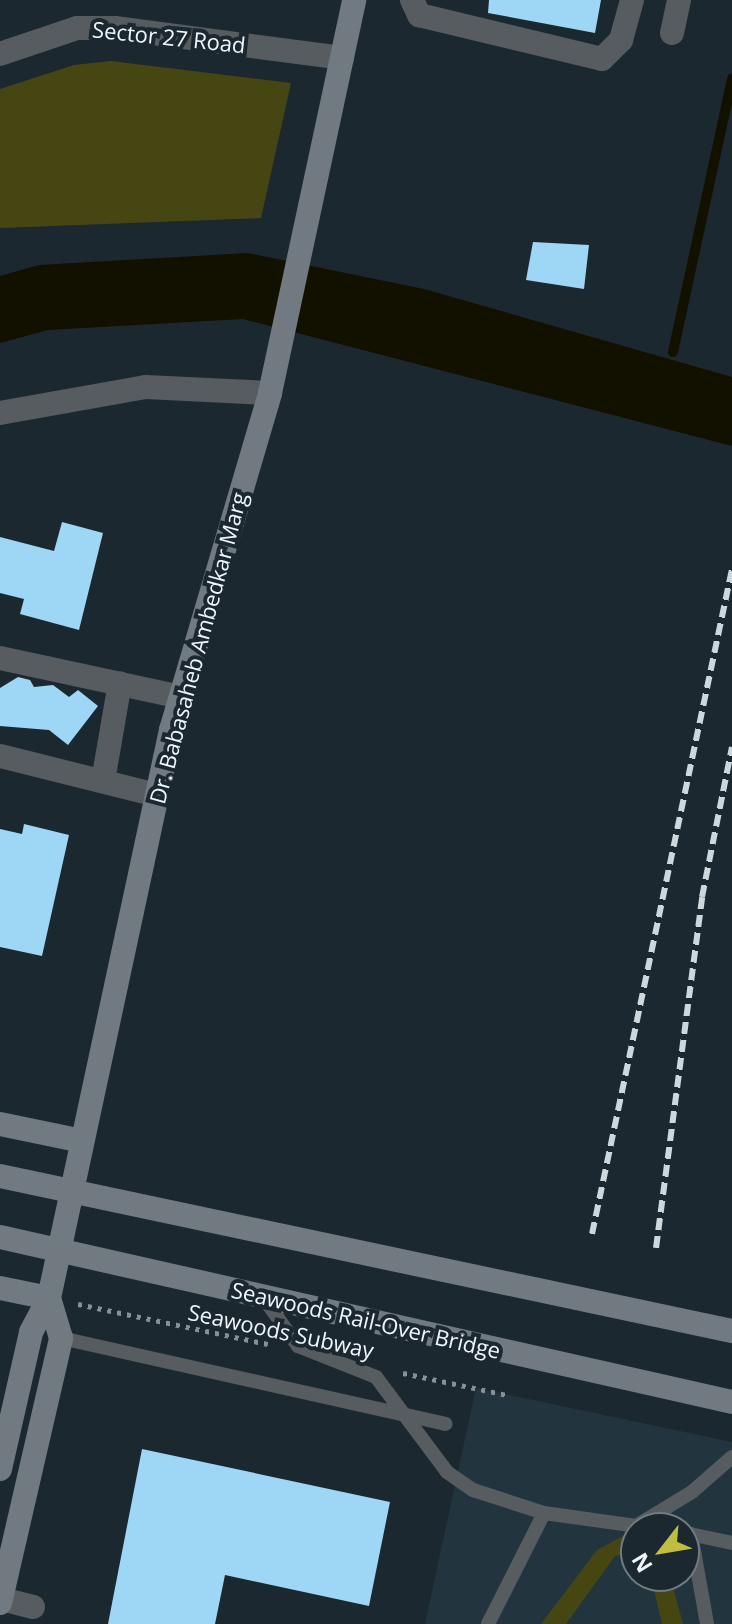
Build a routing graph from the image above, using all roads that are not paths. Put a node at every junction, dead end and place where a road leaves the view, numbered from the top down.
1 (354, 0) edge
2 (412, 0) edge
3 (632, 0) edge
4 (679, 0) edge
5 (672, 33) dead end
6 (0, 54) edge
7 (342, 58) junction
8 (271, 386) junction
9 (0, 413) edge
10 (0, 658) edge
11 (120, 683) junction
12 (181, 697) junction
13 (0, 756) edge
14 (103, 781) junction
15 (157, 795) junction
16 (0, 1124) edge
17 (82, 1141) junction
18 (0, 1176) edge
19 (0, 1237) edge
20 (0, 1288) edge
21 (262, 1296) junction
22 (49, 1298) junction
23 (732, 1331) edge
24 (61, 1338) junction
25 (732, 1402) edge
26 (446, 1424) dead end
27 (732, 1457) edge
28 (0, 1469) edge
29 (663, 1512) edge
30 (544, 1513) junction
31 (620, 1524) edge
32 (700, 1536) edge
33 (732, 1543) edge
34 (700, 1592) edge
35 (1, 1601) edge
36 (33, 1607) dead end
37 (488, 1624) edge
38 (707, 1624) edge

1 - 7 street, Dr. Babasaheb Ambedkar Marg
2 - 3 street
4 - 5 street
6 - 7 street, Sector 27 Road
7 - 8 street, Dr. Babasaheb Ambedkar Marg
8 - 9 street
8 - 12 street, Dr. Babasaheb Ambedkar Marg
10 - 11 street
11 - 12 street
11 - 14 street
12 - 15 street, Dr. Babasaheb Ambedkar Marg
13 - 14 street
14 - 15 street
15 - 17 street, Dr. Babasaheb Ambedkar Marg
16 - 17 street
17 - 22 street, Dr. Babasaheb Ambedkar Marg
18 - 23 street, bridge
19 - 21 street, Seawoods Rail-Over Bridge, bridge
20 - 22 street
21 - 25 street, Seawoods Rail-Over Bridge, bridge
21 - 30 lane, bridge
22 - 24 street, Dr. Babasaheb Ambedkar Marg
22 - 28 street, Dr. Babasaheb Ambedkar Marg
24 - 26 lane
24 - 35 street, Dr. Babasaheb Ambedkar Marg
27 - 29 lane, bridge
30 - 31 lane, bridge
30 - 37 lane, bridge
32 - 33 lane
34 - 38 lane
35 - 36 street

